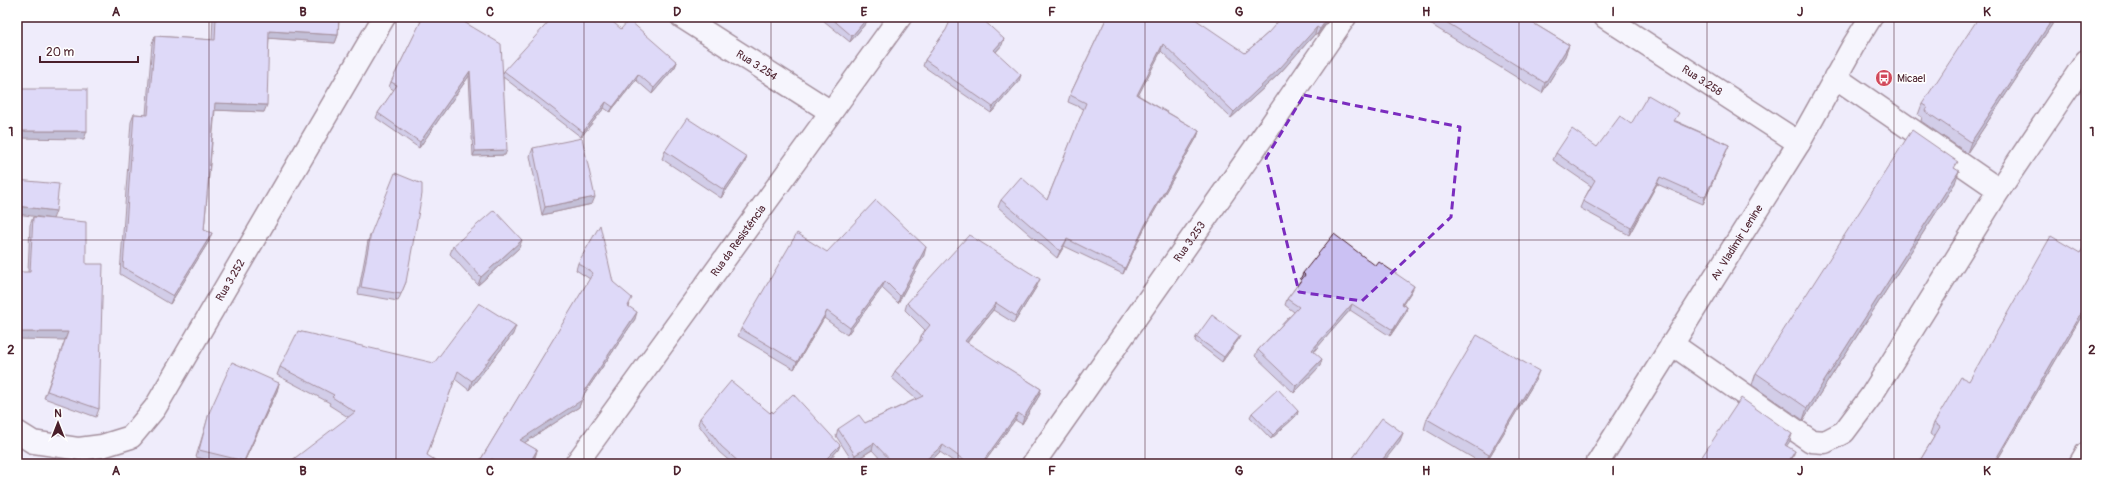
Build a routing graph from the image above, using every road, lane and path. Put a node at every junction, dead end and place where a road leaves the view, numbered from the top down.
1 (384, 17) edge
2 (682, 17) edge
3 (900, 17) edge
4 (1344, 17) edge
5 (1606, 17) edge
6 (1871, 17) edge
7 (2086, 61) edge
8 (1835, 77) junction
9 (831, 112) junction
10 (1799, 143) junction
11 (1999, 190) junction
12 (1672, 344) junction
13 (17, 432) edge
14 (2086, 454) edge
15 (576, 464) edge
16 (1033, 464) edge
17 (1597, 464) edge
18 (2080, 464) edge

1 - 13 street, Rua 3.252
2 - 9 street, Rua 3.254
3 - 9 street, Rua da Resistência
4 - 16 street, Rua 3.253
5 - 10 street, Rua 3.258
6 - 8 street, Av. Vladimir Lenine
7 - 11 street
8 - 10 street, Av. Vladimir Lenine
8 - 11 street
9 - 15 street, Rua da Resistência
10 - 12 street, Av. Vladimir Lenine
11 - 12 street
12 - 17 street, Av. Vladimir Lenine
14 - 18 street

